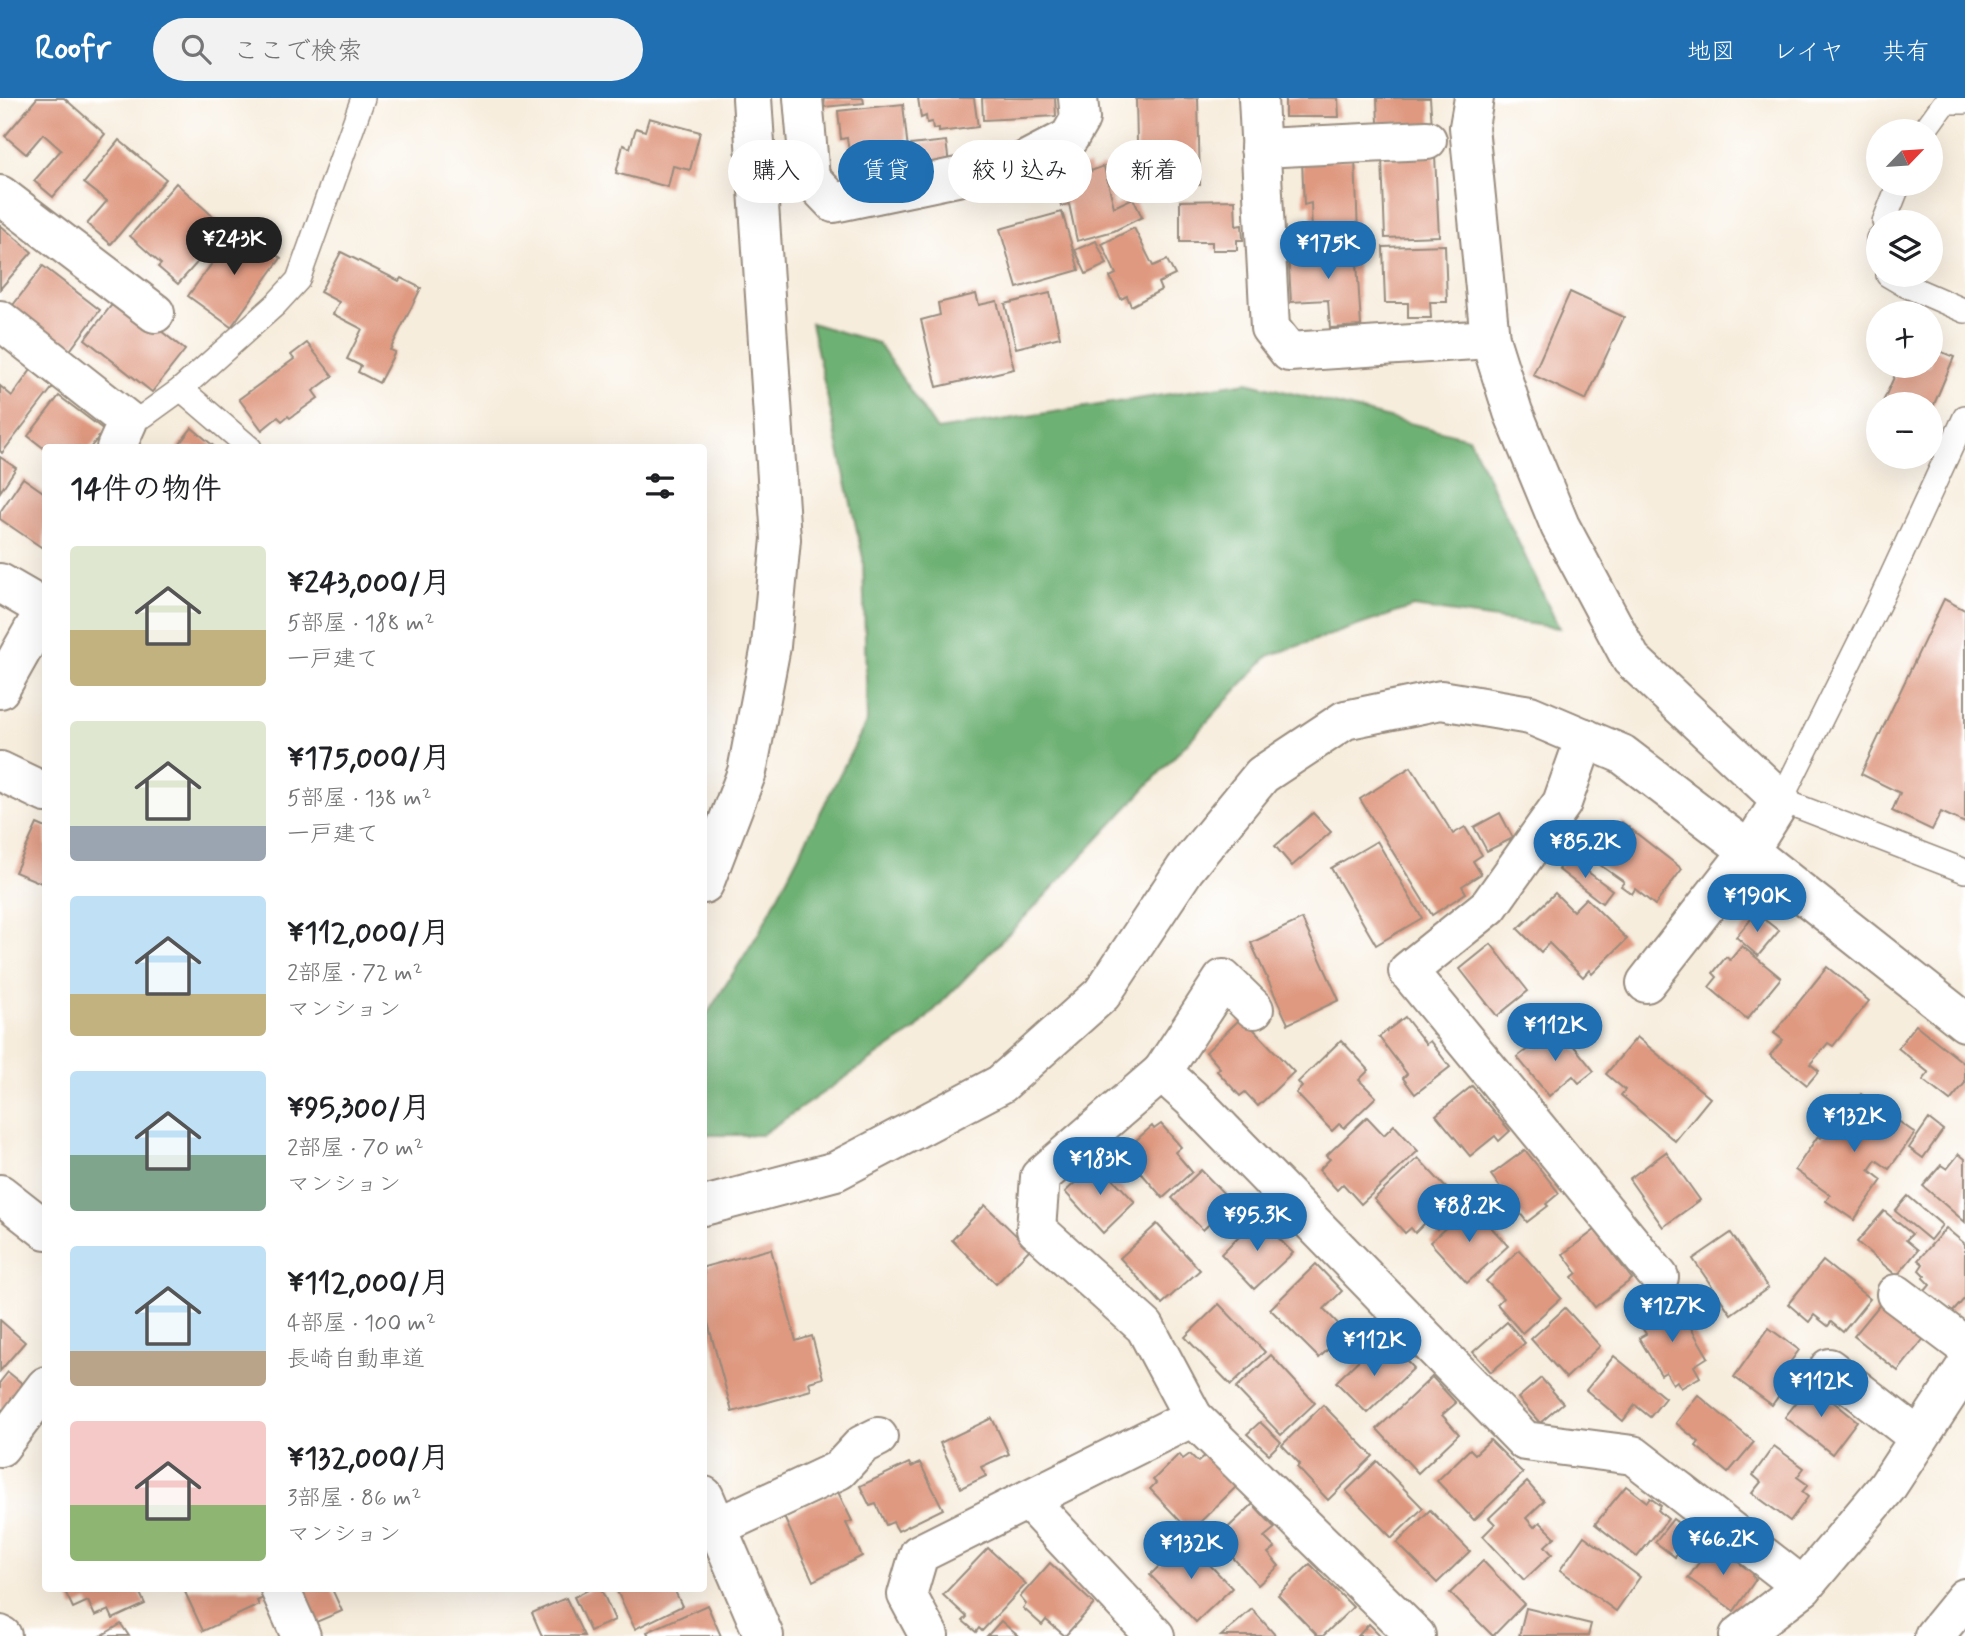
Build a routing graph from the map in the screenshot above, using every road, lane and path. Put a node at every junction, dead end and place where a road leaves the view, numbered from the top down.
1 (363, 98) edge
2 (752, 98) edge
3 (803, 98) edge
4 (1078, 98) edge
5 (1258, 98) edge
6 (1474, 98) edge
7 (1965, 102) edge
8 (1933, 119) edge
9 (1427, 141) dead end
10 (1260, 148) junction
11 (0, 195) edge
12 (1910, 287) edge
13 (1965, 311) edge
14 (156, 313) dead end
15 (0, 320) edge
16 (1490, 339) junction
17 (181, 389) junction
18 (1965, 417) edge
19 (122, 435) edge
20 (245, 444) edge
21 (0, 583) edge
22 (42, 607) edge
23 (42, 614) edge
24 (0, 689) edge
25 (1585, 738) junction
26 (0, 771) edge
27 (42, 791) edge
28 (1781, 800) junction
29 (1749, 851) junction
30 (1965, 871) edge
31 (707, 876) edge
32 (1646, 983) dead end
33 (1254, 1009) dead end
34 (1965, 1022) edge
35 (1163, 1072) junction
36 (0, 1194) edge
37 (707, 1205) edge
38 (42, 1227) edge
39 (1659, 1277) dead end
40 (1896, 1294) dead end
41 (1965, 1346) edge
42 (1829, 1368) dead end
43 (1965, 1368) edge
44 (42, 1391) edge
45 (1193, 1417) junction
46 (878, 1437) dead end
47 (1919, 1438) junction
48 (0, 1447) edge
49 (1028, 1500) junction
50 (710, 1512) edge
51 (1803, 1587) junction
52 (281, 1592) edge
53 (1965, 1598) edge
54 (301, 1636) edge
55 (764, 1636) edge
56 (929, 1636) edge
57 (1155, 1636) edge
58 (1416, 1636) edge
59 (1739, 1636) edge
60 (1934, 1636) edge

1 - 17 lane
2 - 31 main road
3 - 4 main road
5 - 10 main road
6 - 16 main road
7 - 8 lane
9 - 10 main road
10 - 16 main road
11 - 14 main road
12 - 13 lane
15 - 19 main road
16 - 28 main road
17 - 19 lane
17 - 20 lane
18 - 28 lane
21 - 22 main road
23 - 24 main road
25 - 29 main road
25 - 37 main road
25 - 39 main road
26 - 27 main road
28 - 29 main road
28 - 30 lane
29 - 32 main road
29 - 34 main road
33 - 35 main road
35 - 45 main road
35 - 51 main road
36 - 38 main road
40 - 41 main road
42 - 47 main road
43 - 47 main road
44 - 48 main road
45 - 49 main road
45 - 58 main road
46 - 50 main road
47 - 51 main road
49 - 56 main road
49 - 57 main road
50 - 55 main road
51 - 59 main road
52 - 54 main road
53 - 60 main road

